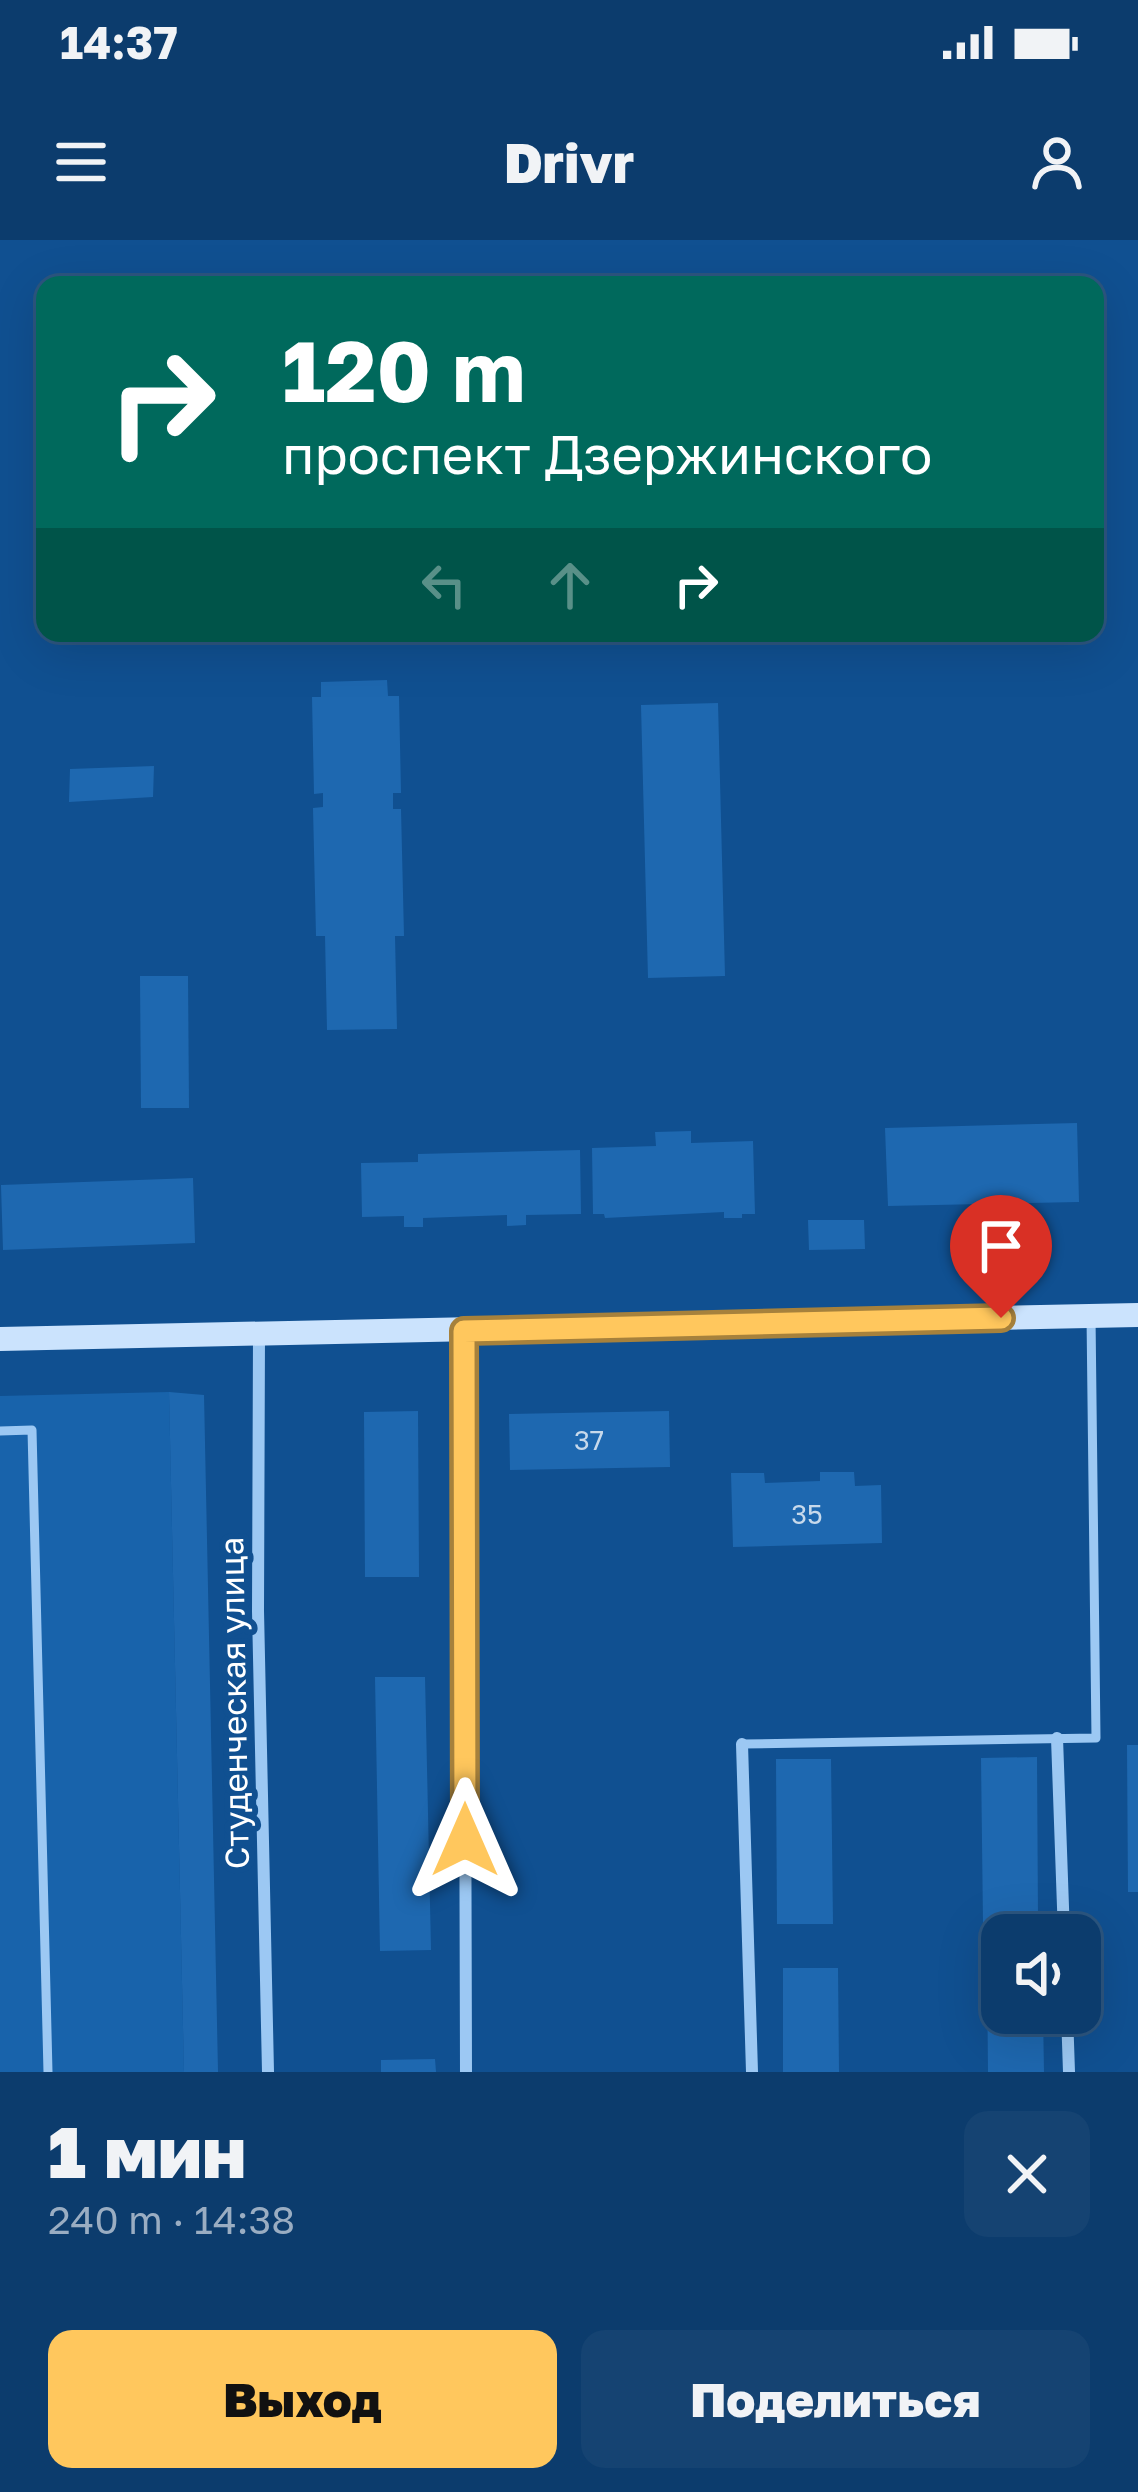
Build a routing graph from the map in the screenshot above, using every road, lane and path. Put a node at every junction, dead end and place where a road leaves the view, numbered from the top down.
1 (1138, 1315) edge
2 (1091, 1316) junction
3 (464, 1331) junction
4 (259, 1333) junction
5 (0, 1339) edge
6 (0, 1431) edge
7 (1057, 1738) junction
8 (742, 1744) joint
9 (1063, 1914) edge
10 (1068, 2034) edge
11 (48, 2072) edge
12 (268, 2072) edge
13 (466, 2072) edge
14 (752, 2072) edge
15 (1070, 2072) edge

1 - 2 main road
2 - 3 main road
2 - 7 lane
3 - 4 main road
3 - 13 street
4 - 5 main road
4 - 12 street, Студенческая улица
6 - 11 lane
7 - 8 lane
7 - 9 street
8 - 14 street
10 - 15 street

